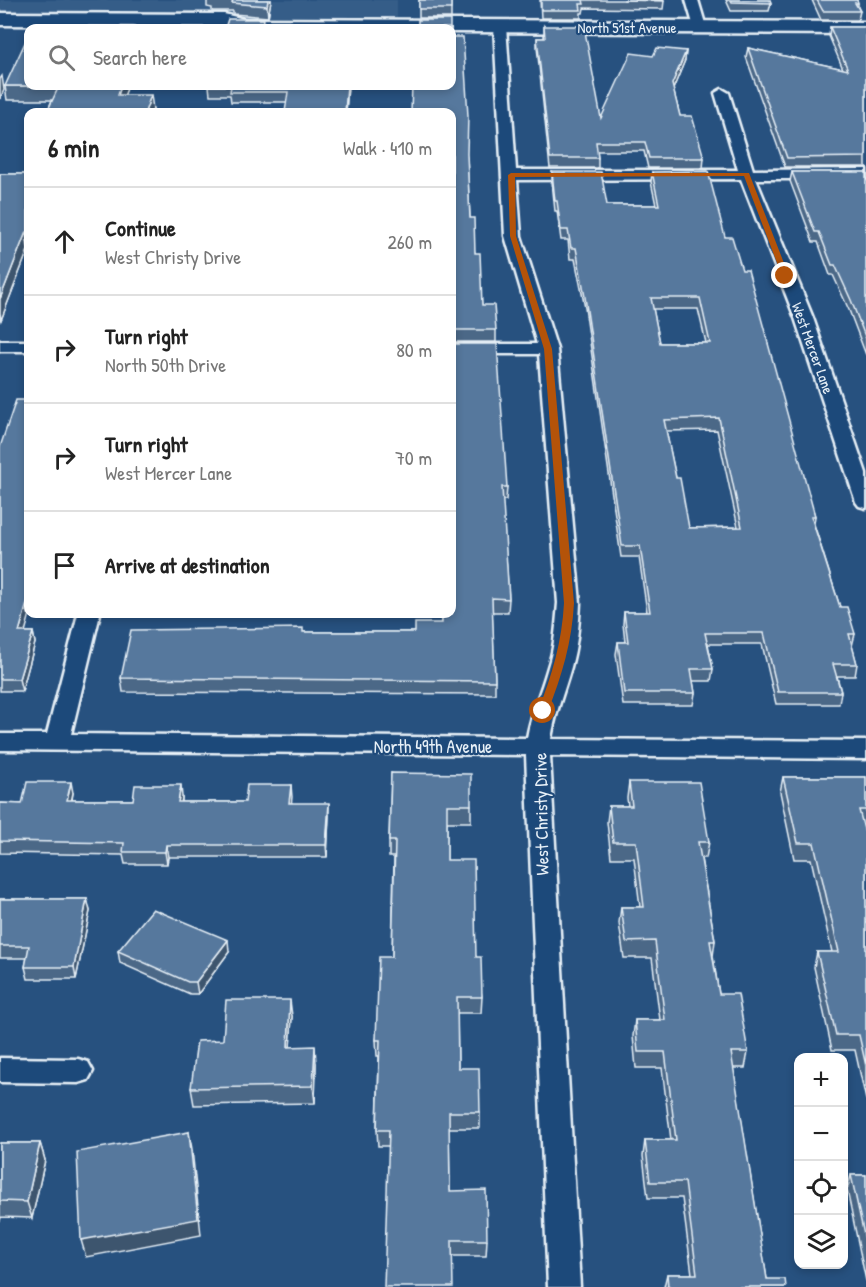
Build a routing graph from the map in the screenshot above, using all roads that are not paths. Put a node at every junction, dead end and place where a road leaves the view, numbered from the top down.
1 (692, 0) edge
2 (0, 19) edge
3 (232, 24) edge
4 (456, 26) edge
5 (500, 26) junction
6 (700, 27) junction
7 (866, 28) edge
8 (0, 31) edge
9 (24, 31) edge
10 (722, 93) dead end
11 (747, 174) junction
12 (866, 174) edge
13 (511, 175) junction
14 (0, 346) edge
15 (24, 346) edge
16 (456, 349) edge
17 (548, 349) junction
18 (866, 502) edge
19 (88, 618) edge
20 (0, 742) edge
21 (57, 743) junction
22 (538, 746) junction
23 (866, 750) edge
24 (0, 1070) edge
25 (78, 1071) dead end
26 (564, 1287) edge

1 - 6 street
2 - 3 main road, North 51st Avenue
4 - 5 main road, North 51st Avenue
5 - 6 main road, North 51st Avenue
5 - 13 street, West Christy Drive
6 - 7 main road, North 51st Avenue
8 - 9 main road
10 - 11 street, West Mercer Lane
11 - 12 street
11 - 13 street
11 - 18 street, West Mercer Lane
13 - 17 street, West Christy Drive
14 - 15 street
16 - 17 street
17 - 22 street, West Christy Drive
19 - 21 street
20 - 21 street, North 49th Avenue
21 - 22 street, North 49th Avenue
22 - 23 street, North 49th Avenue
22 - 26 street, West Christy Drive
24 - 25 street

